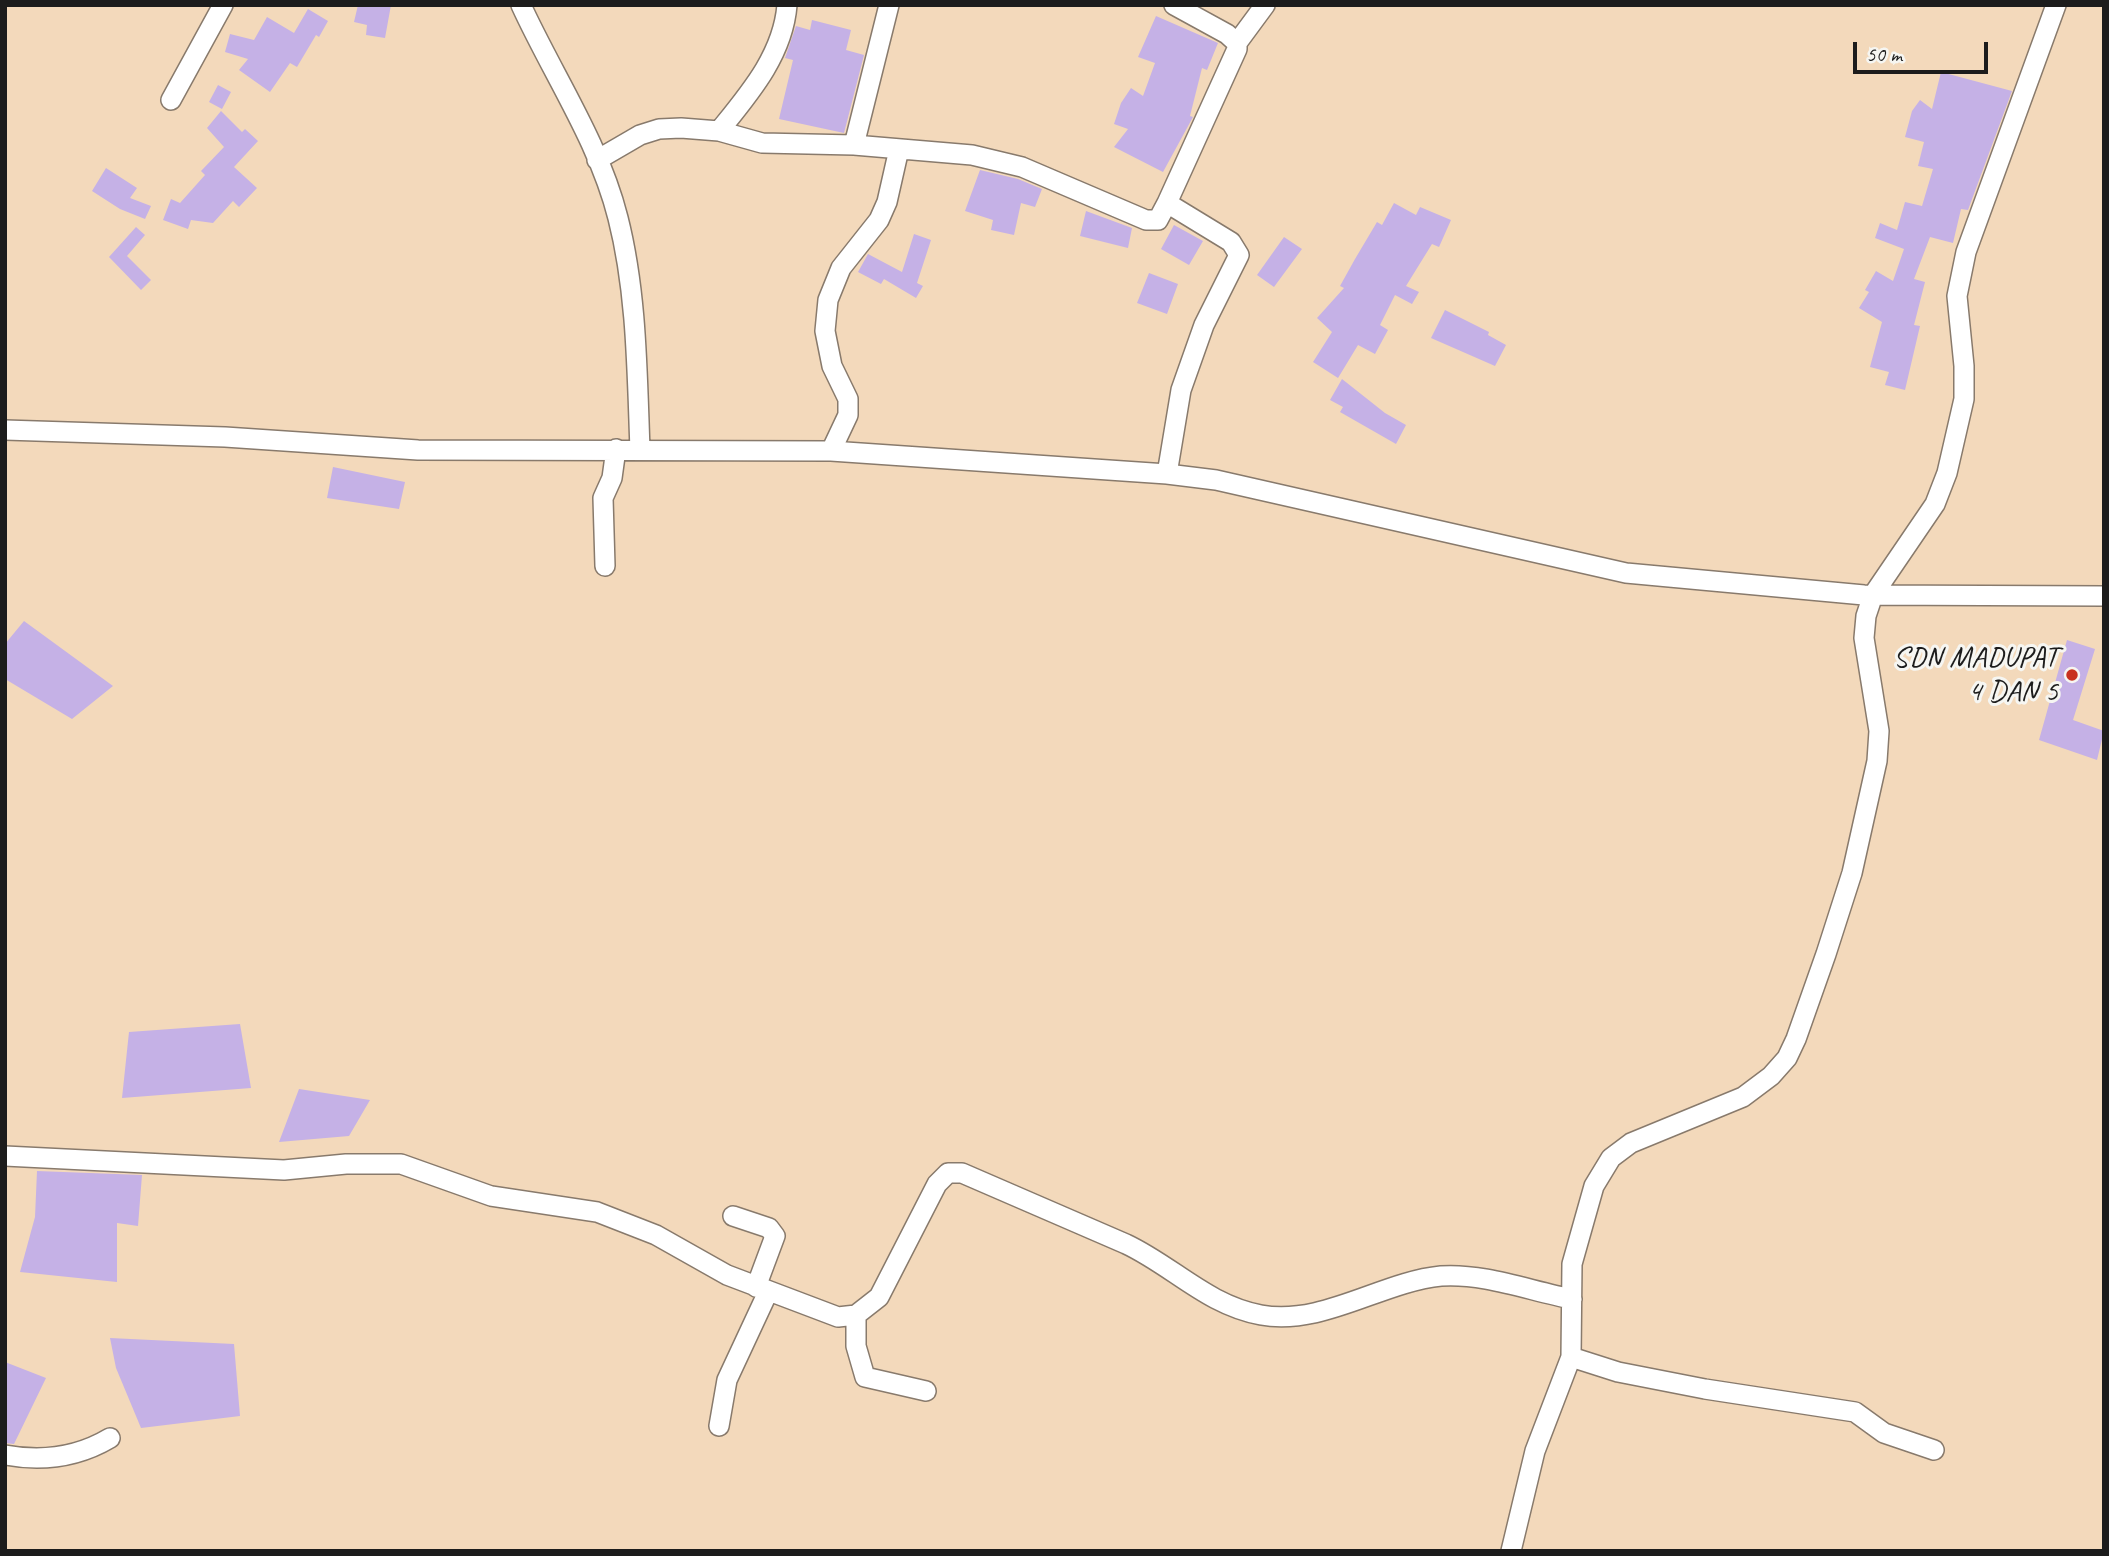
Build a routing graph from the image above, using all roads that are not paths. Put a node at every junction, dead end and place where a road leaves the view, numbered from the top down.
1 (223, 5) edge
2 (521, 5) edge
3 (787, 5) edge
4 (889, 5) edge
5 (1174, 5) edge
6 (1265, 5) edge
7 (2056, 5) edge
8 (1237, 43) junction
9 (171, 100) dead end
10 (719, 131) junction
11 (854, 145) junction
12 (899, 149) junction
13 (597, 160) junction
14 (1167, 204) junction
15 (5, 430) edge
16 (616, 449) junction
17 (640, 450) junction
18 (831, 451) junction
19 (1167, 474) junction
20 (605, 566) dead end
21 (1872, 595) junction
22 (2104, 596) edge
23 (5, 1156) edge
24 (733, 1216) dead end
25 (762, 1289) junction
26 (1572, 1299) junction
27 (856, 1315) junction
28 (1572, 1357) junction
29 (926, 1391) dead end
30 (719, 1426) dead end
31 (110, 1438) dead end
32 (1934, 1450) dead end
33 (5, 1455) edge
34 (1511, 1551) edge

1 - 9 street
2 - 13 street
3 - 10 street
4 - 11 street
5 - 8 street
6 - 8 street
7 - 21 street
8 - 14 street
10 - 11 street
10 - 13 street
11 - 12 street
12 - 14 street
12 - 18 street
13 - 17 street
14 - 19 street
15 - 16 street
16 - 17 street
16 - 20 street
17 - 18 street
18 - 19 street
19 - 21 street
21 - 22 street
21 - 26 street
23 - 25 street
24 - 25 street
25 - 27 street
25 - 30 street
26 - 27 street
26 - 28 street
27 - 29 street
28 - 32 street
28 - 34 street
31 - 33 street

